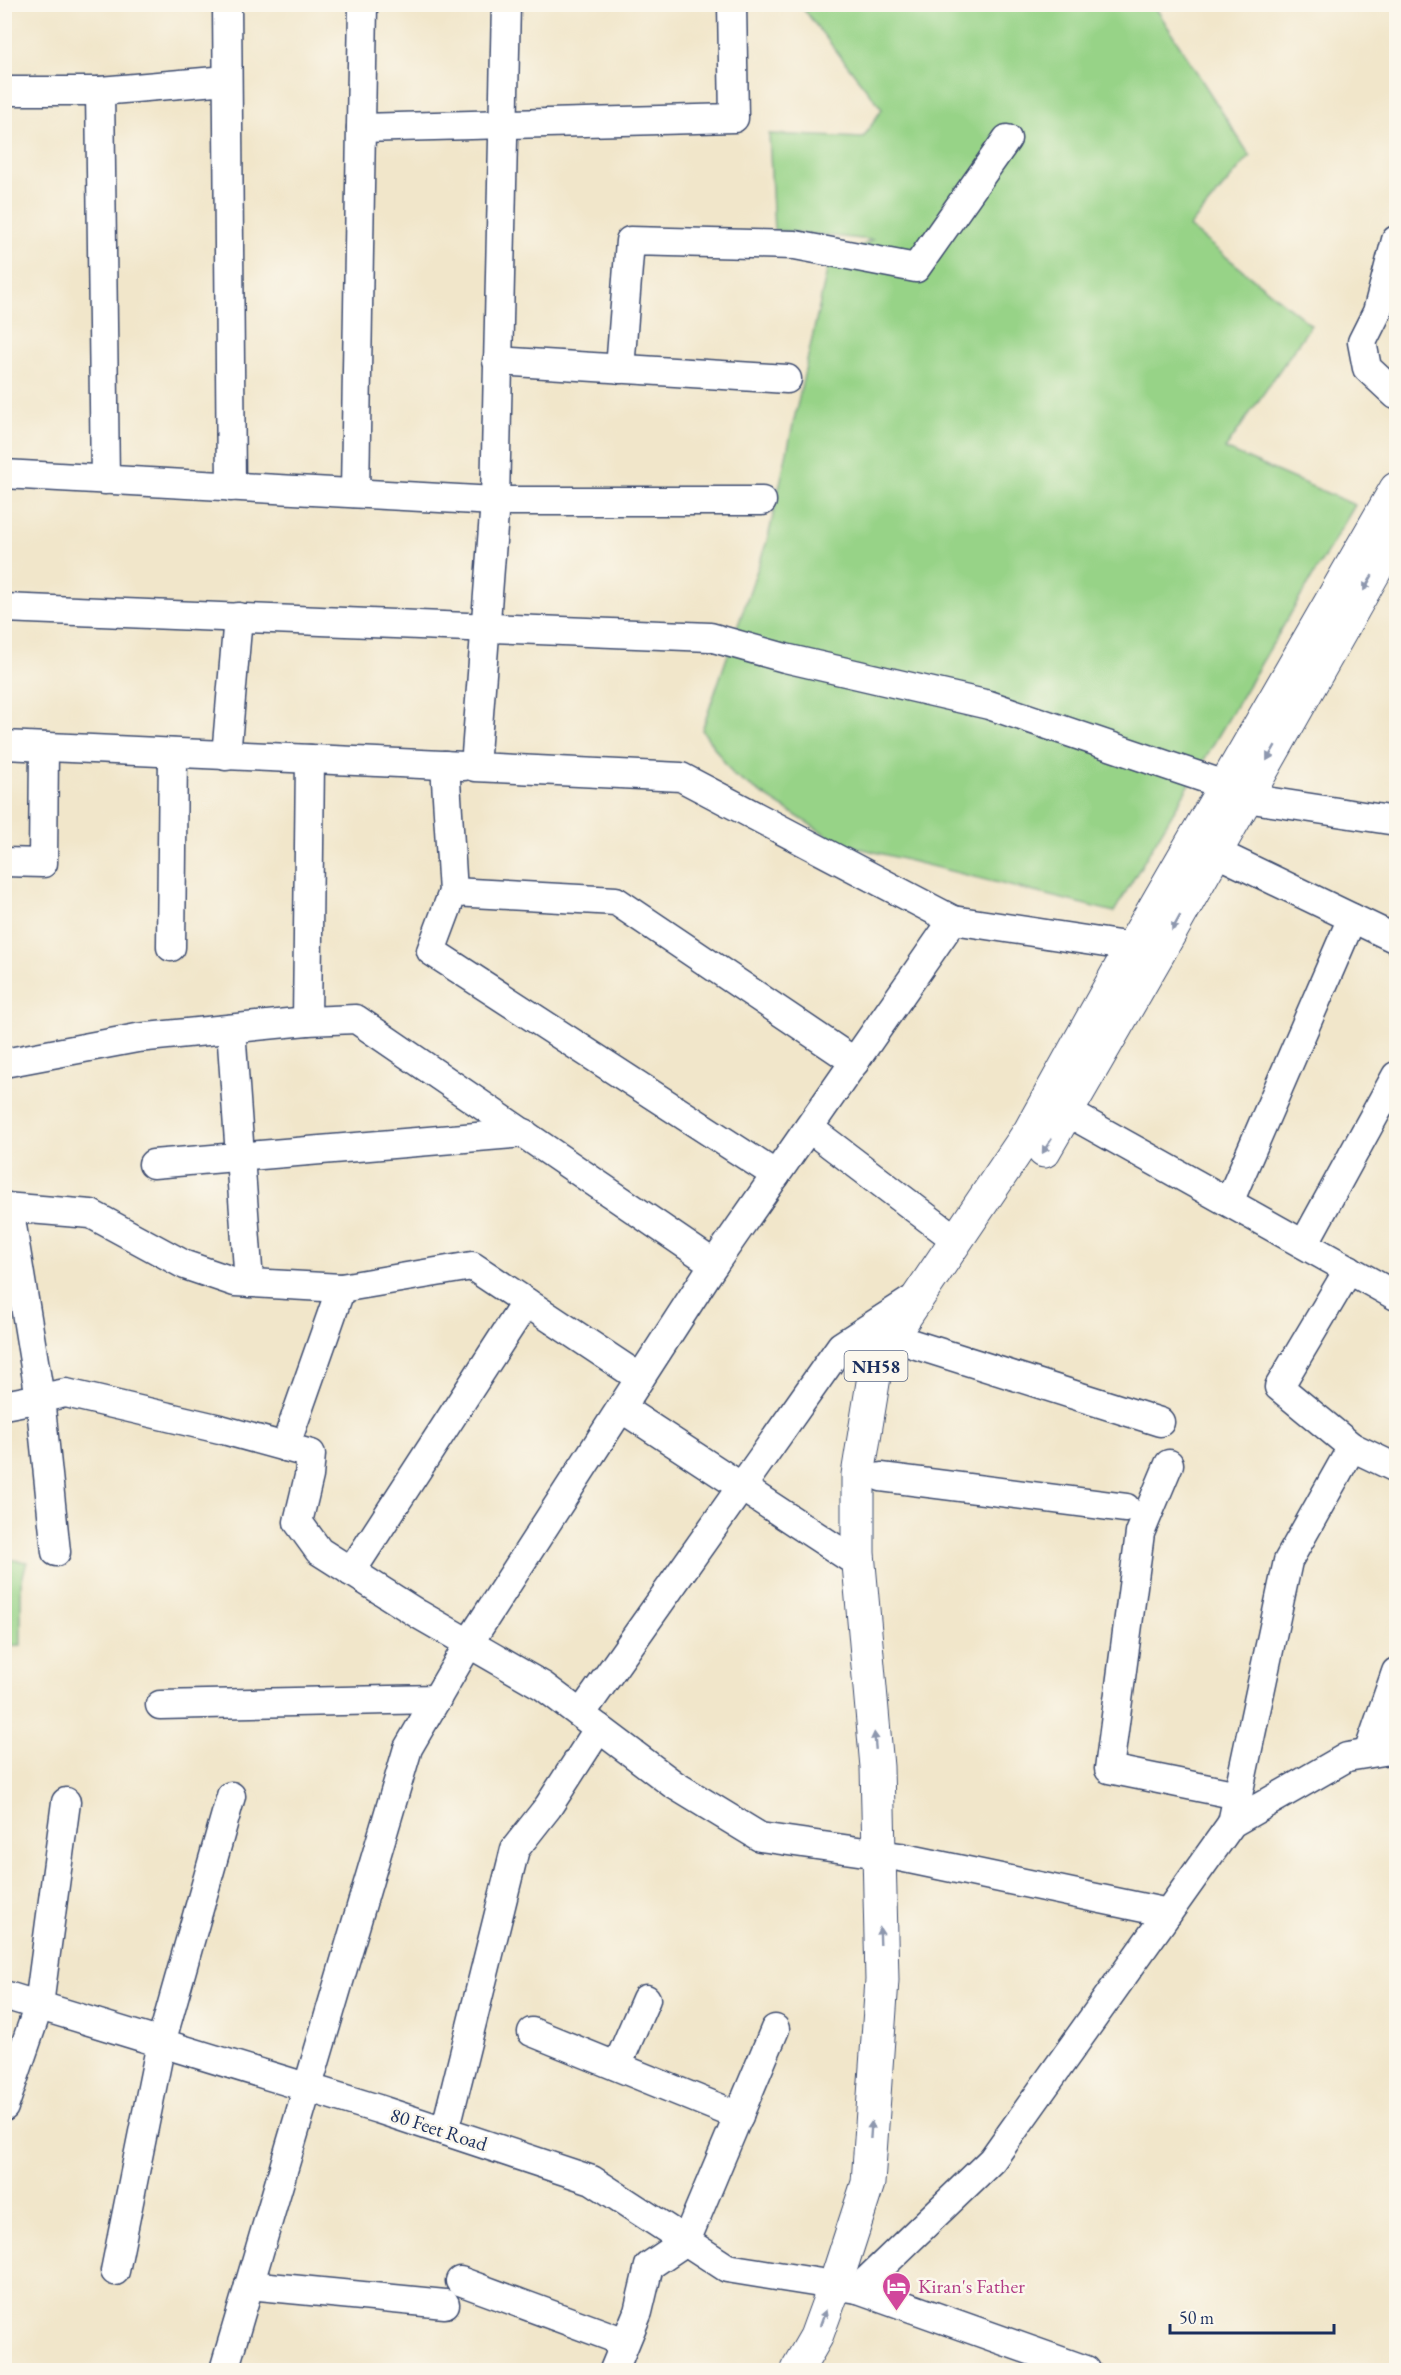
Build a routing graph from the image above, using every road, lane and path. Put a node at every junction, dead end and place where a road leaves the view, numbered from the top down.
1 (226, 4) edge
2 (363, 4) edge
3 (506, 4) edge
4 (732, 4) edge
5 (227, 80) junction
6 (4, 91) edge
7 (100, 92) junction
8 (502, 124) junction
9 (361, 128) junction
10 (1007, 139) dead end
11 (1395, 247) edge
12 (497, 361) junction
13 (620, 369) junction
14 (787, 379) dead end
15 (1396, 395) edge
16 (4, 474) edge
17 (105, 480) junction
18 (231, 487) junction
19 (1396, 489) edge
20 (355, 493) junction
21 (495, 501) junction
22 (762, 501) dead end
23 (1396, 534) edge
24 (4, 608) edge
25 (238, 618) junction
26 (485, 628) junction
27 (4, 745) edge
28 (46, 747) junction
29 (173, 753) junction
30 (225, 756) junction
31 (310, 759) junction
32 (445, 765) junction
33 (475, 767) junction
34 (1235, 791) junction
35 (1396, 821) edge
36 (1215, 852) junction
37 (4, 862) edge
38 (49, 867) dead end
39 (453, 892) junction
40 (1352, 918) junction
41 (953, 920) junction
42 (1396, 939) edge
43 (171, 946) dead end
44 (1142, 954) junction
45 (307, 1021) junction
46 (231, 1029) junction
47 (855, 1062) junction
48 (4, 1064) edge
49 (1396, 1076) edge
50 (1067, 1112) junction
51 (808, 1128) junction
52 (524, 1133) junction
53 (242, 1157) junction
54 (153, 1164) dead end
55 (776, 1175) junction
56 (1229, 1202) junction
57 (7, 1207) edge
58 (956, 1239) junction
59 (1304, 1244) junction
60 (714, 1264) junction
61 (1349, 1269) junction
62 (249, 1283) junction
63 (341, 1288) junction
64 (1396, 1296) edge
65 (915, 1298) junction
66 (526, 1302) junction
67 (913, 1344) junction
68 (640, 1378) junction
69 (40, 1398) junction
70 (4, 1405) edge
71 (621, 1408) junction
72 (1160, 1422) dead end
73 (285, 1447) junction
74 (1352, 1447) junction
75 (1169, 1464) dead end
76 (1396, 1468) edge
77 (881, 1477) junction
78 (741, 1488) junction
79 (1126, 1508) dead end
80 (56, 1552) dead end
81 (859, 1564) junction
82 (351, 1572) junction
83 (469, 1643) junction
84 (1396, 1672) edge
85 (437, 1699) junction
86 (160, 1705) dead end
87 (590, 1721) junction
88 (1396, 1749) edge
89 (1368, 1753) junction
90 (1238, 1795) junction
91 (231, 1796) dead end
92 (66, 1802) dead end
93 (1232, 1823) junction
94 (889, 1855) junction
95 (1168, 1913) junction
96 (4, 1995) edge
97 (646, 1999) dead end
98 (39, 2005) junction
99 (775, 2029) dead end
100 (532, 2032) dead end
101 (161, 2043) junction
102 (617, 2066) junction
103 (308, 2088) junction
104 (4, 2107) edge
105 (739, 2116) junction
106 (445, 2131) junction
107 (686, 2241) junction
108 (116, 2271) dead end
109 (249, 2285) junction
110 (847, 2287) junction
111 (626, 2342) junction
112 (1072, 2368) edge
113 (224, 2370) edge
114 (614, 2370) edge
115 (798, 2370) edge
116 (824, 2370) edge

1 - 5 street
2 - 9 street
3 - 8 street
4 - 8 street
5 - 7 street
5 - 18 street
6 - 7 street
7 - 17 street
8 - 9 street
8 - 12 street
9 - 20 street
10 - 13 street
11 - 15 street
12 - 13 street
12 - 21 street
13 - 14 street
16 - 17 street
17 - 18 street
18 - 20 street
19 - 34 highway, NH58
20 - 21 street
21 - 22 street
21 - 26 street
23 -> 34 highway, NH58
24 - 25 street
25 - 26 street
25 - 30 street
26 - 33 street
26 - 34 street
27 - 28 street
28 - 29 street
28 - 37 street
28 - 38 street
29 - 30 street
29 - 43 street
30 - 31 street
31 - 32 street
31 - 45 street
32 - 33 street
32 - 39 street
33 - 41 street
34 - 35 street
34 - 36 highway, NH58
34 - 44 highway, NH58
36 - 40 street
36 -> 44 highway, NH58
39 - 47 street
39 - 55 street
40 - 42 street
40 - 56 street
41 - 44 street
41 - 47 street
44 - 50 highway, NH58
44 - 58 highway, NH58
45 - 46 street
45 - 52 street
46 - 48 street
46 - 53 street
47 - 51 street
49 - 59 street
50 - 56 street
50 -> 67 highway, NH58
51 - 55 street
51 - 58 street
52 - 53 street
52 - 60 street
53 - 54 street
53 - 62 street
55 - 60 street
56 - 59 street
57 - 62 street
57 - 69 street
58 - 65 highway, NH58
59 - 61 street
60 - 68 street
61 - 64 street
61 - 74 street
62 - 63 street
63 - 66 street
63 - 73 street
65 - 78 street
65 - 81 highway, NH58
66 - 68 street
66 - 82 street
67 - 72 street
67 - 77 highway, NH58
68 - 71 street
69 - 70 street
69 - 73 street
69 - 80 street
71 - 78 street
71 - 83 street
73 - 82 street
74 - 76 street
74 - 90 street
75 - 90 street
77 - 79 street
77 - 94 highway, NH58
78 - 81 street
78 - 87 street
94 -> 81 highway, NH58
82 - 83 street
83 - 85 street
83 - 87 street
84 - 89 street
85 - 86 street
85 - 103 street
87 - 94 street
87 - 106 street
88 - 89 street
89 - 93 street
90 - 93 street
91 - 101 street
92 - 98 street
93 - 95 street
94 - 95 street
94 - 110 highway, NH58
95 - 110 street
96 - 98 street, 80 Feet Road
97 - 102 street
98 - 101 street, 80 Feet Road
98 - 104 street
99 - 105 street
100 - 102 street
101 - 103 street, 80 Feet Road
101 - 108 street
102 - 105 street
103 - 106 street, 80 Feet Road
103 - 109 street
105 - 107 street
106 - 107 street, 80 Feet Road
107 - 110 street, 80 Feet Road
107 - 111 street
109 - 111 street
109 - 113 street
110 - 112 street, 80 Feet Road
115 -> 110 highway, NH58
110 - 116 highway, NH58
111 - 114 street

